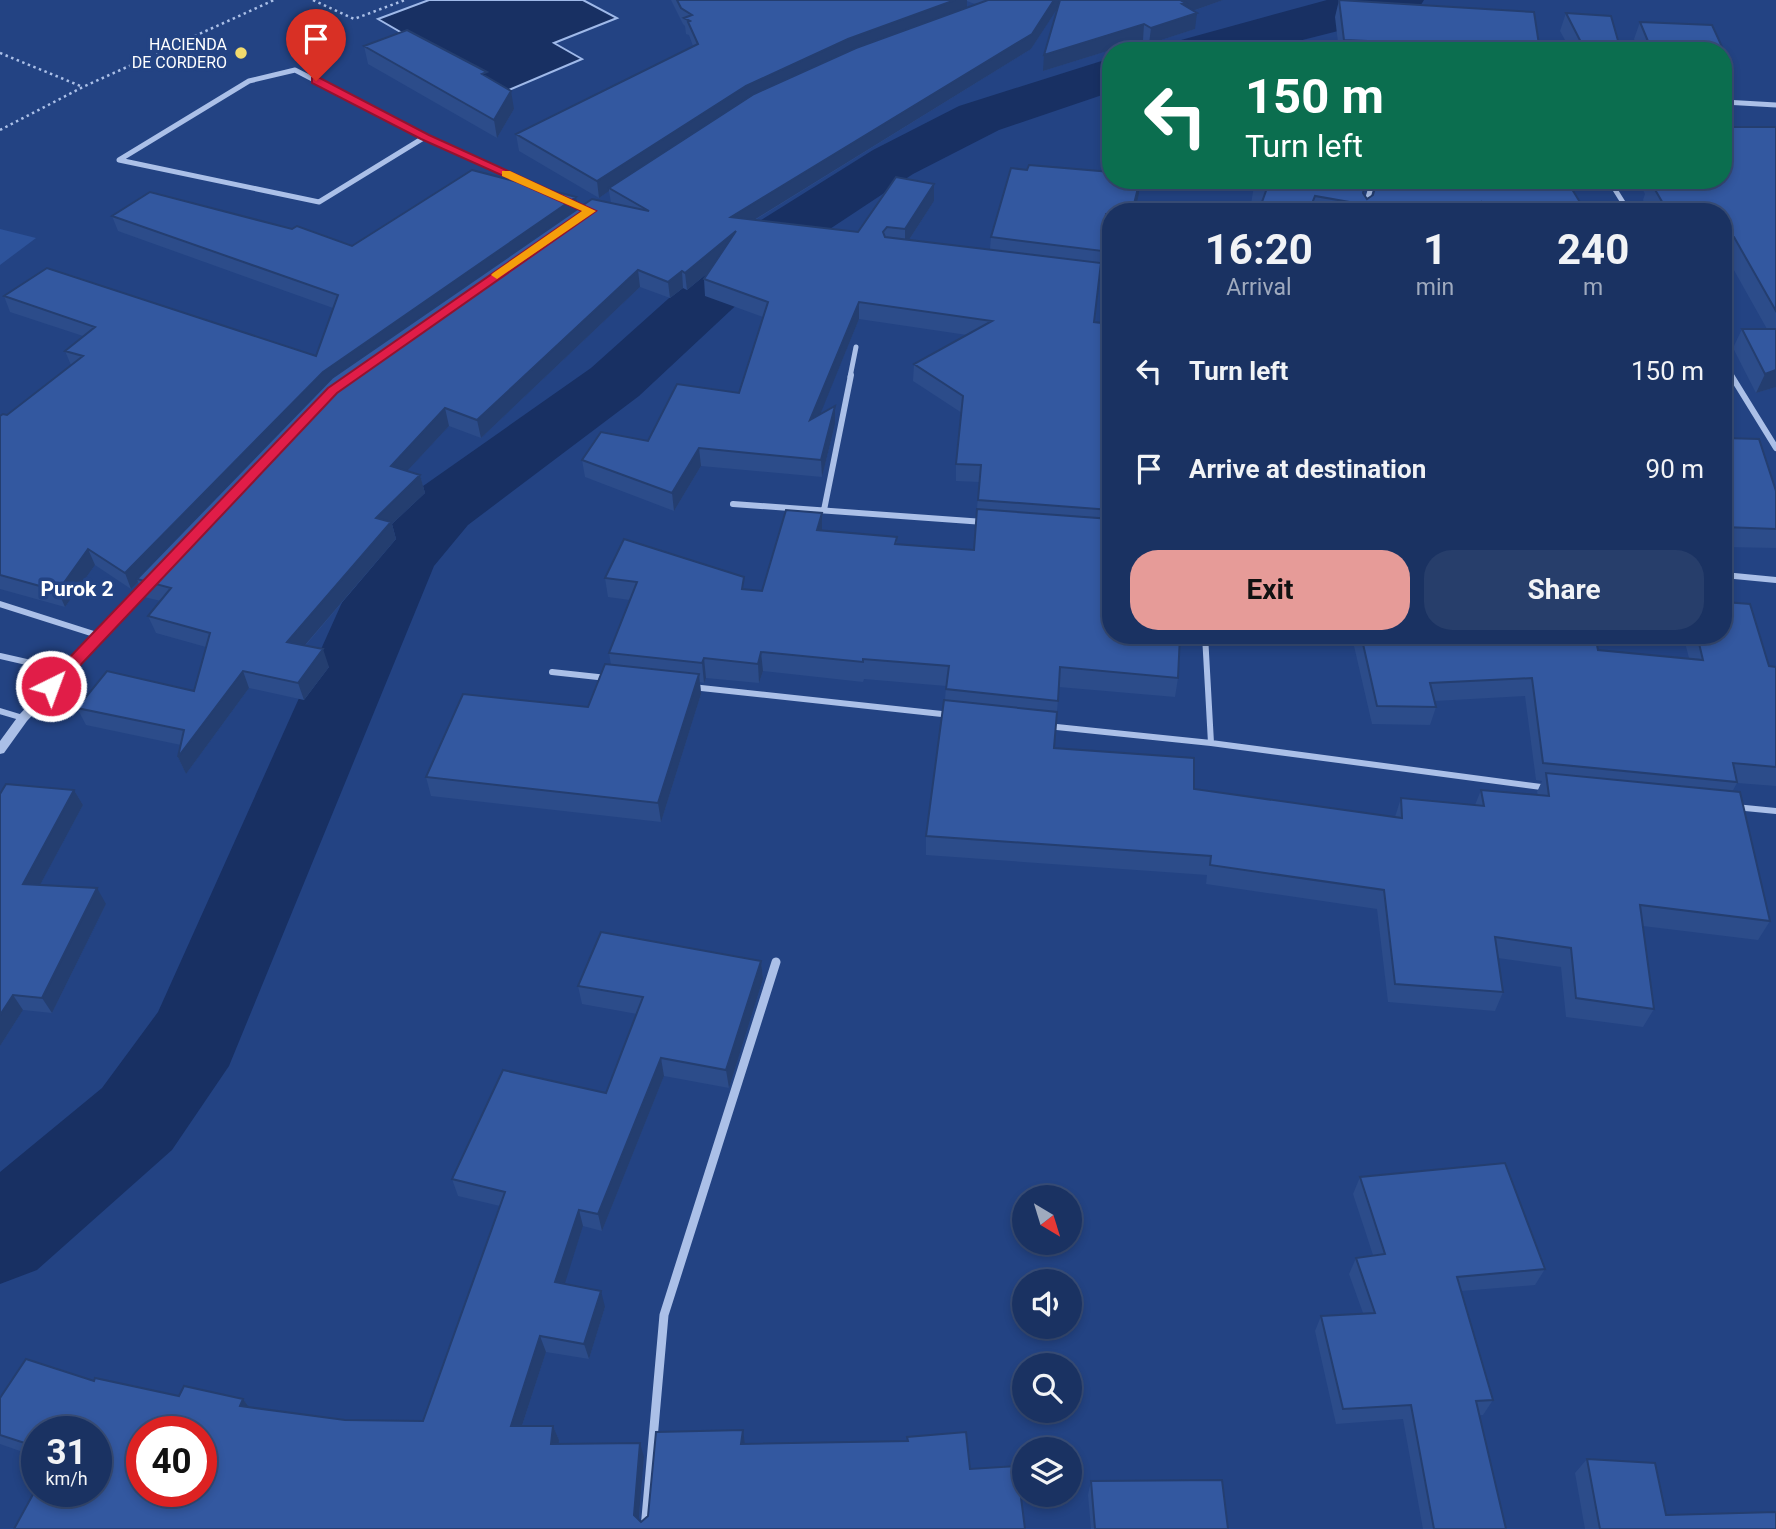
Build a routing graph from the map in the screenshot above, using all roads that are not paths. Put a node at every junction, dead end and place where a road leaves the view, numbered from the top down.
1 (1732, 103) edge
2 (1776, 105) edge
3 (425, 137) junction
4 (543, 190) edge
5 (1085, 273) edge
6 (1102, 275) edge
7 (856, 347) dead end
8 (1732, 378) edge
9 (1776, 448) edge
10 (733, 504) dead end
11 (824, 510) junction
12 (988, 523) edge
13 (164, 568) edge
14 (1732, 576) edge
15 (1776, 580) edge
16 (0, 604) edge
17 (97, 635) junction
18 (1206, 644) edge
19 (0, 656) edge
20 (66, 671) junction
21 (552, 672) dead end
22 (621, 680) edge
23 (676, 685) edge
24 (0, 711) edge
25 (964, 717) edge
26 (23, 718) junction
27 (1033, 724) edge
28 (1211, 743) junction
29 (0, 750) edge
30 (1562, 789) edge
31 (1723, 805) edge
32 (1776, 811) edge
33 (776, 962) dead end
34 (645, 1529) edge

1 - 2 street
3 - 3 street
3 - 4 street
5 - 6 street
7 - 11 street
8 - 9 street
10 - 11 street
11 - 12 street
13 - 17 street
14 - 15 street
16 - 17 street
17 - 20 street
18 - 28 street
19 - 20 street
20 - 26 street
21 - 22 street
23 - 25 street
24 - 26 street
26 - 29 street
27 - 28 street
28 - 30 street
31 - 32 street
33 - 34 street

